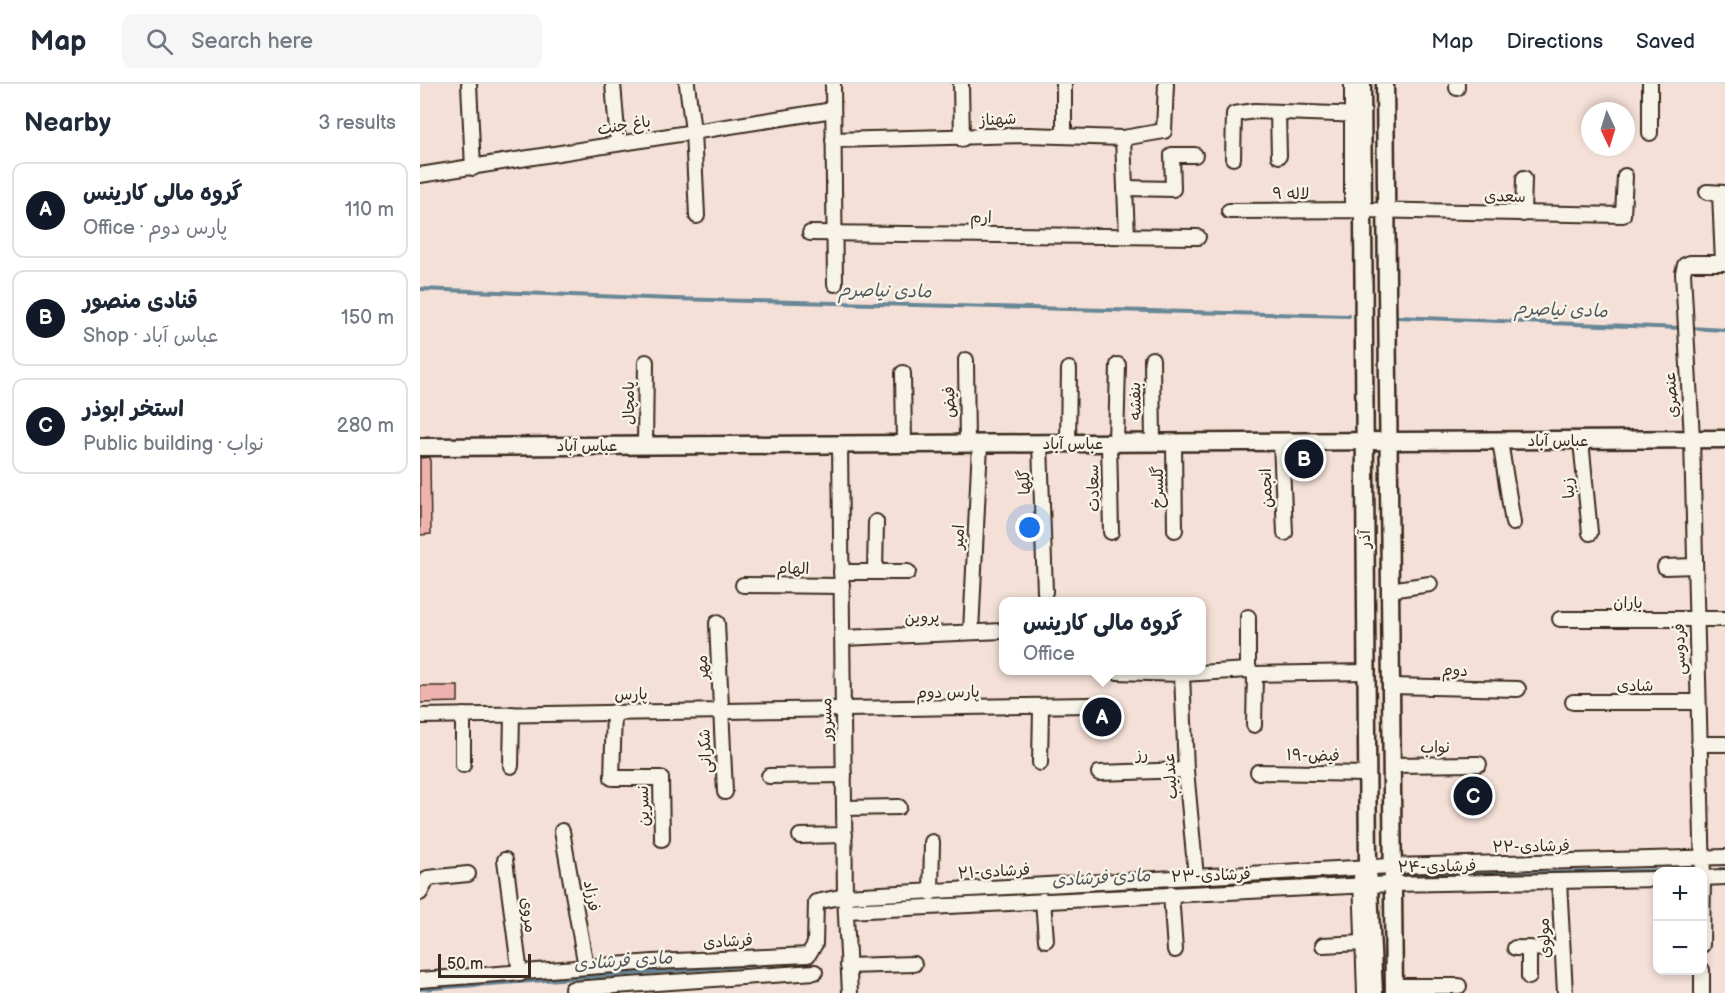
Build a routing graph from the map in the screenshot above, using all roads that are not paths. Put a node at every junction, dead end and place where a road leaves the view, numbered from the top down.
1 (469, 84) edge
2 (613, 84) edge
3 (687, 84) edge
4 (833, 84) edge
5 (961, 84) edge
6 (1064, 84) edge
7 (1166, 84) edge
8 (1352, 84) edge
9 (1362, 84) edge
10 (1385, 84) edge
11 (1650, 84) edge
12 (833, 110) junction
13 (1278, 112) junction
14 (1357, 115) junction
15 (693, 131) junction
16 (1650, 133) dead end
17 (1064, 136) junction
18 (1123, 138) junction
19 (962, 139) junction
20 (833, 140) junction
21 (618, 143) junction
22 (1195, 154) dead end
23 (1279, 156) dead end
24 (1233, 158) dead end
25 (473, 168) junction
26 (420, 175) edge
27 (1625, 176) dead end
28 (1524, 178) dead end
29 (1125, 189) junction
30 (1717, 193) edge
31 (1358, 210) junction
32 (1386, 210) junction
33 (1229, 211) dead end
34 (1523, 214) junction
35 (697, 216) dead end
36 (834, 232) junction
37 (810, 233) dead end
38 (1127, 236) junction
39 (1198, 237) dead end
40 (1724, 263) edge
41 (835, 284) dead end
42 (1362, 299) junction
43 (1386, 300) junction
44 (1152, 359) dead end
45 (966, 360) dead end
46 (646, 362) dead end
47 (1118, 365) dead end
48 (1069, 369) dead end
49 (903, 373) dead end
50 (1692, 439) junction
51 (1725, 439) edge
52 (1500, 441) junction
53 (1581, 441) junction
54 (1281, 442) junction
55 (1365, 442) junction
56 (1389, 442) junction
57 (1068, 443) junction
58 (1113, 443) junction
59 (1153, 443) junction
60 (1174, 443) junction
61 (840, 444) junction
62 (904, 444) junction
63 (974, 444) junction
64 (1040, 444) junction
65 (645, 445) junction
66 (420, 447) edge
67 (876, 522) dead end
68 (1513, 523) dead end
69 (1175, 530) dead end
70 (1111, 532) dead end
71 (1590, 532) dead end
72 (1285, 533) dead end
73 (1695, 566) junction
74 (1665, 567) dead end
75 (875, 571) junction
76 (908, 572) dead end
77 (842, 579) junction
78 (1430, 584) dead end
79 (743, 585) dead end
80 (1390, 590) junction
81 (1045, 592) dead end
82 (1248, 616) dead end
83 (1560, 619) dead end
84 (1695, 619) junction
85 (1725, 619) edge
86 (717, 623) dead end
87 (999, 631) edge
88 (971, 632) junction
89 (843, 638) junction
90 (1251, 672) junction
91 (1363, 672) junction
92 (1206, 673) edge
93 (1182, 675) edge
94 (1390, 686) junction
95 (1518, 689) dead end
96 (1573, 702) dead end
97 (1697, 702) junction
98 (1090, 705) dead end
99 (1041, 707) junction
100 (721, 709) junction
101 (842, 711) junction
102 (614, 712) junction
103 (512, 714) junction
104 (463, 715) junction
105 (420, 716) edge
106 (1254, 725) dead end
107 (1699, 744) junction
108 (1725, 744) edge
109 (1040, 763) dead end
110 (1479, 764) dead end
111 (463, 765) dead end
112 (1391, 765) junction
113 (511, 766) dead end
114 (1186, 770) junction
115 (1258, 772) dead end
116 (1099, 773) dead end
117 (1364, 774) junction
118 (844, 775) junction
119 (769, 776) dead end
120 (725, 792) dead end
121 (899, 807) dead end
122 (845, 808) junction
123 (562, 831) dead end
124 (845, 835) junction
125 (800, 836) dead end
126 (662, 840) dead end
127 (932, 842) dead end
128 (1725, 857) edge
129 (1702, 858) junction
130 (505, 860) dead end
131 (1391, 866) junction
132 (1364, 867) junction
133 (1702, 867) edge
134 (468, 874) dead end
135 (1196, 877) junction
136 (1725, 877) edge
137 (1707, 878) edge
138 (1653, 879) edge
139 (1559, 881) junction
140 (1391, 884) junction
141 (1365, 886) junction
142 (931, 892) junction
143 (420, 893) edge
144 (1171, 894) junction
145 (845, 896) junction
146 (1043, 900) junction
147 (847, 912) junction
148 (1046, 940) dead end
149 (1362, 943) junction
150 (1323, 945) dead end
151 (1562, 949) junction
152 (1174, 950) dead end
153 (653, 962) junction
154 (914, 964) dead end
155 (848, 966) junction
156 (586, 968) junction
157 (815, 972) dead end
158 (520, 974) junction
159 (1702, 975) edge
160 (1529, 977) dead end
161 (420, 980) edge
162 (655, 983) junction
163 (1460, 986) dead end
164 (572, 988) dead end
165 (1394, 989) edge
166 (850, 993) edge
167 (1365, 993) edge
168 (1374, 993) edge
169 (1564, 993) edge
170 (1702, 993) edge

1 - 25 street
2 - 21 street
3 - 15 street
4 - 12 street
5 - 19 street
6 - 17 street
7 - 18 street, شهناز
8 - 14 street, آذر
9 - 14 main road, آذر
10 - 32 main road, آذر
11 - 16 street
12 - 15 street, باغ جنت
12 - 20 street
13 - 14 street
13 - 23 street
13 - 24 street
14 - 31 main road, آذر
15 - 21 street, باغ جنت
15 - 35 street
17 - 18 street, شهناز
17 - 19 street, شهناز
18 - 29 street
19 - 20 street, شهناز
20 - 36 street
21 - 25 street, باغ جنت
22 - 29 street
25 - 26 street, باغ جنت
27 - 34 street, سعدی
28 - 34 street
29 - 38 street
30 - 40 street
31 - 32 street, ۹ لاله
31 - 33 street, ۹ لاله
31 - 42 main road, آذر
32 - 34 street, سعدی
32 - 43 main road, آذر
36 - 37 street, ارم
36 - 38 street, ارم
36 - 41 street
38 - 39 street, ارم
40 - 50 street, عنصری
42 - 43 main road
42 - 55 main road, آذر
43 - 56 main road, آذر
44 - 59 street, بنفشه
45 - 63 street, فیض
46 - 65 street, پامچال
47 - 58 street, سعادت
48 - 57 street
49 - 62 street
50 - 51 main road, عباس آباد
50 - 53 main road, عباس آباد
50 - 73 street, فردوسی
52 - 53 main road, عباس آباد
52 - 56 main road, عباس آباد
52 - 68 street
53 - 71 street, زیبا
54 - 55 main road, عباس آباد
54 - 60 main road, عباس آباد
54 - 72 street, انجمن
55 - 56 main road, عباس آباد
55 - 91 main road, آذر
56 - 80 main road, آذر
57 - 58 main road, عباس آباد
57 - 64 main road, عباس آباد
58 - 59 main road, عباس آباد
58 - 70 street, سعادت
59 - 60 main road, عباس آباد
60 - 69 street, گلسرخ
61 - 62 main road, عباس آباد
61 - 65 main road, عباس آباد
61 - 77 street, مسرور
62 - 63 main road, عباس آباد
63 - 64 main road, عباس آباد
63 - 88 street, امیر
64 - 81 street, گلها
65 - 66 main road, عباس آباد
67 - 75 street
73 - 74 street
73 - 84 street, فردوسی
75 - 76 street, الهام
75 - 77 street, الهام
77 - 79 street, الهام
77 - 89 street, مسرور
78 - 80 street
80 - 94 main road, آذر
82 - 90 street
83 - 84 street, باران
84 - 85 street, باران
84 - 97 street, فردوسی
86 - 100 street, مهر
87 - 88 street, پروین
88 - 89 street, پروین
89 - 101 street, مسرور
90 - 91 street
90 - 92 street
90 - 106 street
91 - 117 main road, آذر
93 - 114 street, عندلیب
94 - 95 street, دوم
94 - 112 main road, آذر
96 - 97 street, شادی
97 - 107 street, فردوسی
98 - 99 street, پارس دوم
99 - 101 street, پارس دوم
99 - 109 street
100 - 101 street, پارس
100 - 102 street, پارس
100 - 120 street, شکرانی
101 - 118 street, مسرور
102 - 103 street, پارس
102 - 126 street, نسرین
103 - 104 street, پارس
103 - 113 street
104 - 105 street, پارس
104 - 111 street
107 - 108 street
107 - 129 street, فردوسی
110 - 112 street, نواب
112 - 131 main road, آذر
114 - 116 street, رز
114 - 135 street, عندلیب
115 - 117 street, ۱۹-فیض
117 - 132 main road, آذر
118 - 119 street
118 - 122 street, مسرور
121 - 122 street
122 - 124 street, مسرور
123 - 156 street, فرزاد
124 - 125 street
124 - 145 street, مسرور
127 - 142 street
128 - 129 street
129 - 131 street, ۲۲-فرشادی
129 - 133 street, فردوسی
130 - 158 street, مروی
131 - 132 street, ۲۲-فرشادی
131 - 140 main road, آذر
132 - 135 street, ۲۱-فرشادی
132 - 141 main road, آذر
134 - 143 street
135 - 142 street, ۲۱-فرشادی
136 - 137 street
138 - 139 street, ۲۴-فرشادی
139 - 140 street, ۲۴-فرشادی
139 - 151 street, مولوی
140 - 141 street, ۲۴-فرشادی
140 - 165 main road, آذر
141 - 144 street, ۲۳-فرشادی
141 - 149 street, آذر
141 - 168 main road, آذر
142 - 145 street, ۲۱-فرشادی
144 - 146 street, ۲۳-فرشادی
144 - 152 street
145 - 147 street, مسرور
145 - 153 street, فرشادی
146 - 147 street, ۲۳-فرشادی
146 - 148 street
147 - 155 street, مسرور
149 - 150 street
149 - 167 street, آذر
151 - 160 street
151 - 169 street, مولوی
153 - 156 street, فرشادی
153 - 162 street
154 - 155 street
155 - 166 street, مسرور
156 - 158 street, فرشادی
157 - 162 street
158 - 161 street, فرشادی
159 - 170 street
162 - 164 street
163 - 165 street
167 - 168 street

